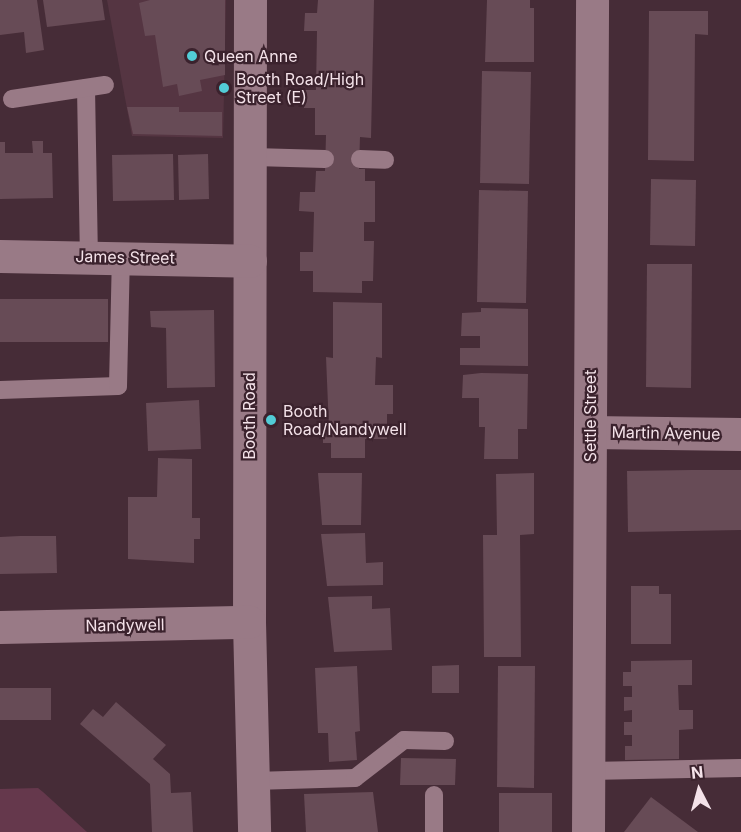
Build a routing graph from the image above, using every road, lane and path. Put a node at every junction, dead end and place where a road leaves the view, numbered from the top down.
1 (250, 0) edge
2 (592, 0) edge
3 (105, 85) dead end
4 (86, 88) junction
5 (12, 99) dead end
6 (250, 157) junction
7 (325, 159) dead end
8 (360, 159) dead end
9 (385, 160) dead end
10 (89, 255) junction
11 (0, 256) edge
12 (121, 256) junction
13 (250, 261) junction
14 (0, 390) edge
15 (590, 432) junction
16 (741, 434) edge
17 (249, 622) junction
18 (0, 627) edge
19 (445, 741) dead end
20 (741, 768) edge
21 (589, 771) junction
22 (253, 781) junction
23 (434, 795) dead end
24 (254, 832) edge
25 (434, 832) edge
26 (588, 832) edge

1 - 6 street, Booth Road
2 - 15 street, Settle Street
3 - 4 lane
4 - 5 lane
4 - 10 lane
6 - 7 lane
6 - 13 street, Booth Road
8 - 9 lane
10 - 11 street, James Street
10 - 12 street, James Street
12 - 13 street, James Street
12 - 14 lane
13 - 17 street, Booth Road
15 - 16 street, Martin Avenue
15 - 21 street, Settle Street
17 - 18 street, Nandywell
17 - 22 street, Booth Road
19 - 22 lane
20 - 21 lane
21 - 26 street, Settle Street
22 - 24 street, Booth Road
23 - 25 lane

